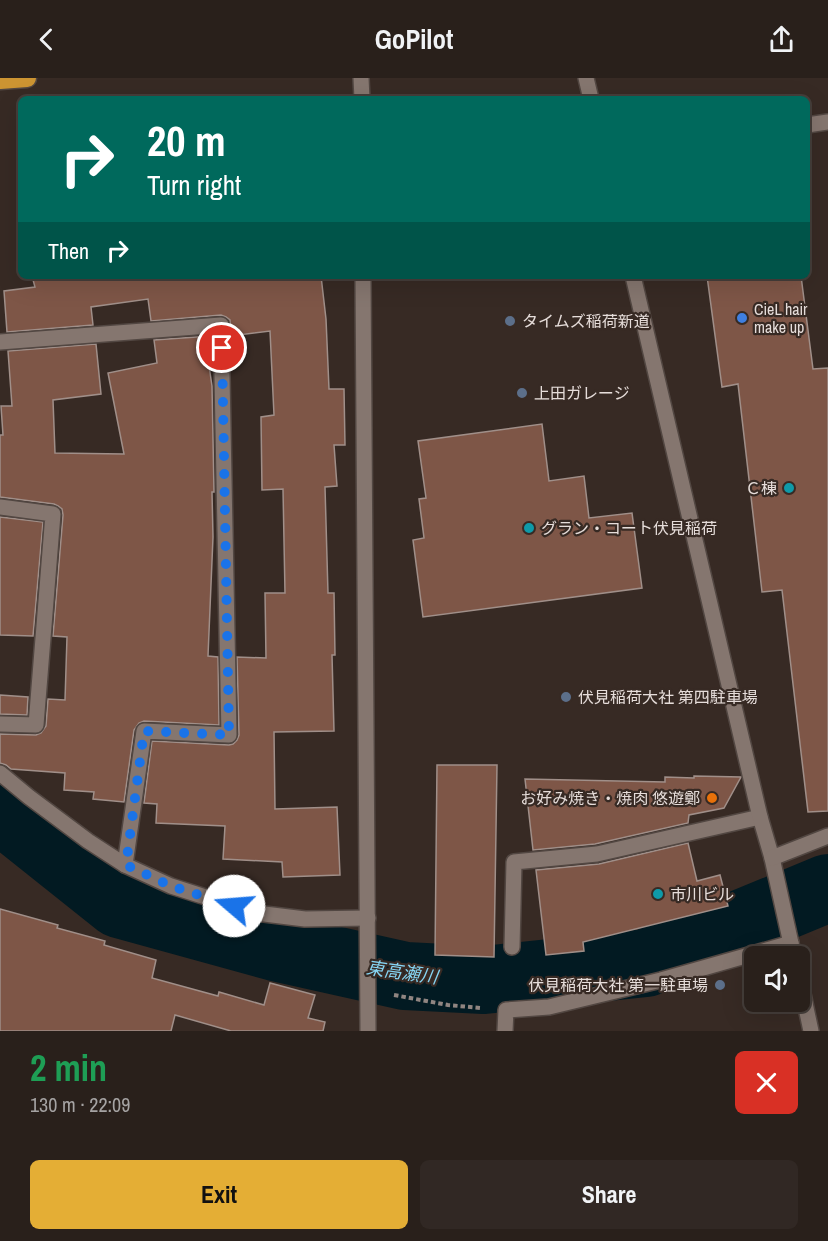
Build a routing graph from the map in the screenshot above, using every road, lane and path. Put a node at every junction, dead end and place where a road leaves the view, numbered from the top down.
1 (27, 78) edge
2 (361, 78) edge
3 (586, 78) edge
4 (0, 80) edge
5 (362, 96) edge
6 (590, 96) edge
7 (828, 122) edge
8 (810, 125) edge
9 (363, 279) edge
10 (634, 279) edge
11 (0, 342) edge
12 (0, 507) edge
13 (0, 723) edge
14 (0, 773) edge
15 (760, 817) junction
16 (828, 836) edge
17 (772, 858) junction
18 (126, 865) junction
19 (368, 918) junction
20 (792, 946) edge
21 (512, 947) dead end
22 (744, 961) edge
23 (368, 990) junction
24 (506, 1010) junction
25 (807, 1012) edge
26 (368, 1031) edge
27 (505, 1031) edge
28 (811, 1031) edge

1 - 4 highway
2 - 5 street
3 - 6 street
7 - 8 street
9 - 19 street
10 - 15 street
11 - 18 street
12 - 13 street
14 - 18 street
15 - 17 street
15 - 21 street
16 - 17 street
17 - 20 street
18 - 19 street
19 - 23 street
22 - 24 street
23 - 24 path
23 - 26 street
24 - 27 street
25 - 28 street

